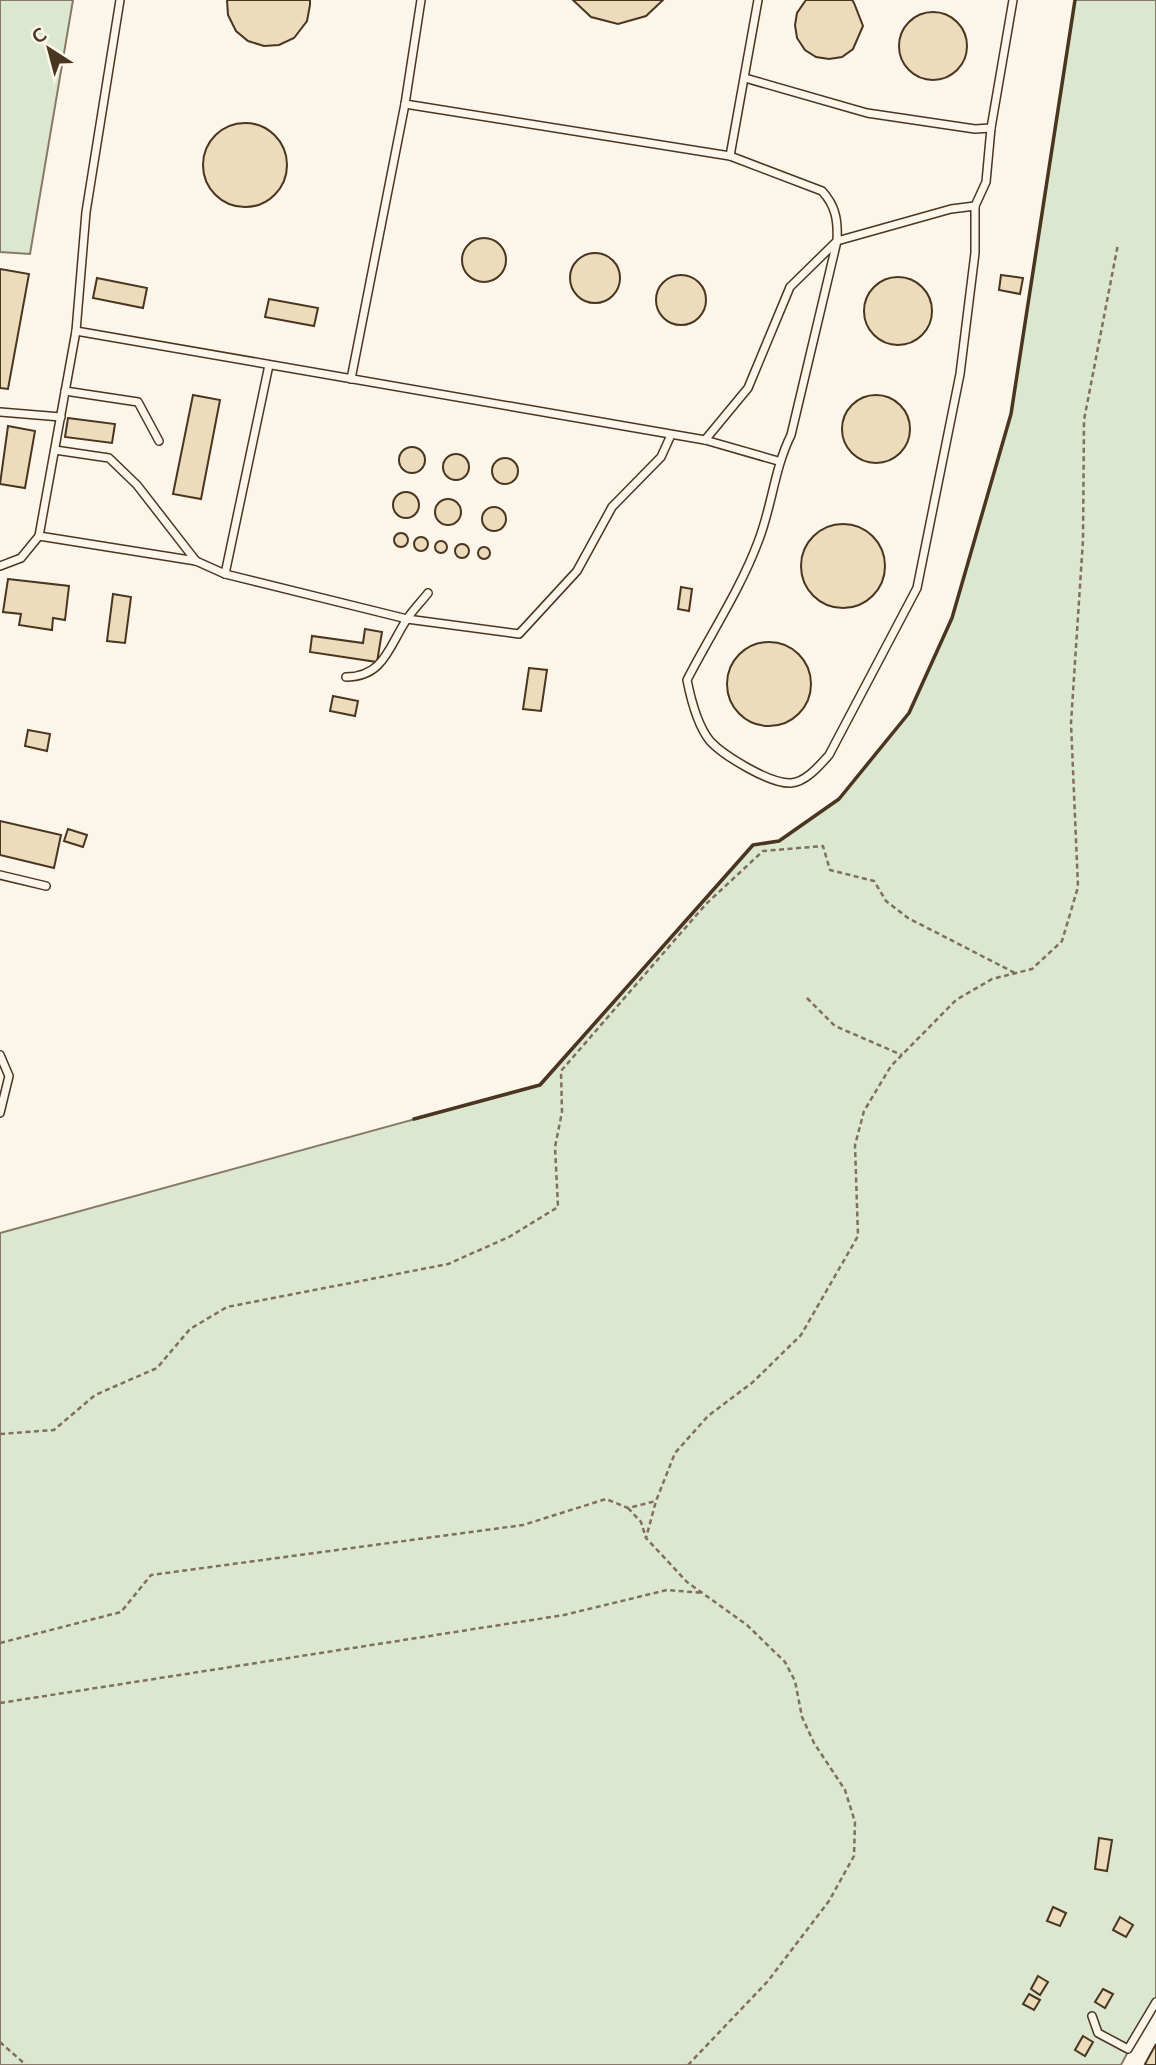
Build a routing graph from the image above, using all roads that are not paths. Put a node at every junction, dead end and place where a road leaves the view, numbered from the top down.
1 (120, 0) edge
2 (421, 0) edge
3 (758, 0) edge
4 (1013, 0) edge
5 (746, 78) junction
6 (405, 104) junction
7 (991, 128) junction
8 (730, 156) junction
9 (975, 206) junction
10 (837, 242) junction
11 (76, 331) junction
12 (269, 365) junction
13 (351, 379) junction
14 (65, 391) junction
15 (0, 412) edge
16 (61, 417) junction
17 (671, 435) junction
18 (705, 440) junction
19 (159, 441) dead end
20 (55, 450) junction
21 (778, 461) junction
22 (39, 536) junction
23 (196, 561) junction
24 (0, 566) edge
25 (225, 574) junction
26 (428, 593) dead end
27 (407, 619) junction
28 (346, 677) dead end
29 (0, 875) edge
30 (46, 886) dead end
31 (0, 1055) edge
32 (0, 1113) edge
33 (1156, 2002) edge
34 (1091, 2016) dead end

1 - 11 lane
2 - 6 lane
3 - 5 lane
4 - 7 lane
5 - 7 lane
5 - 8 lane
6 - 8 lane
6 - 13 lane
7 - 9 lane
8 - 10 lane
9 - 10 lane
9 - 21 lane
10 - 18 lane
10 - 21 lane
11 - 12 lane
11 - 14 lane
12 - 13 lane
12 - 25 lane
13 - 17 lane
14 - 16 lane
14 - 19 lane
15 - 16 lane
16 - 20 lane
17 - 18 lane
17 - 27 lane
18 - 21 lane
20 - 22 lane
20 - 23 lane
22 - 23 lane
22 - 24 lane
23 - 25 lane
25 - 27 lane
26 - 27 lane
27 - 28 lane
29 - 30 lane
31 - 32 lane
33 - 34 lane

